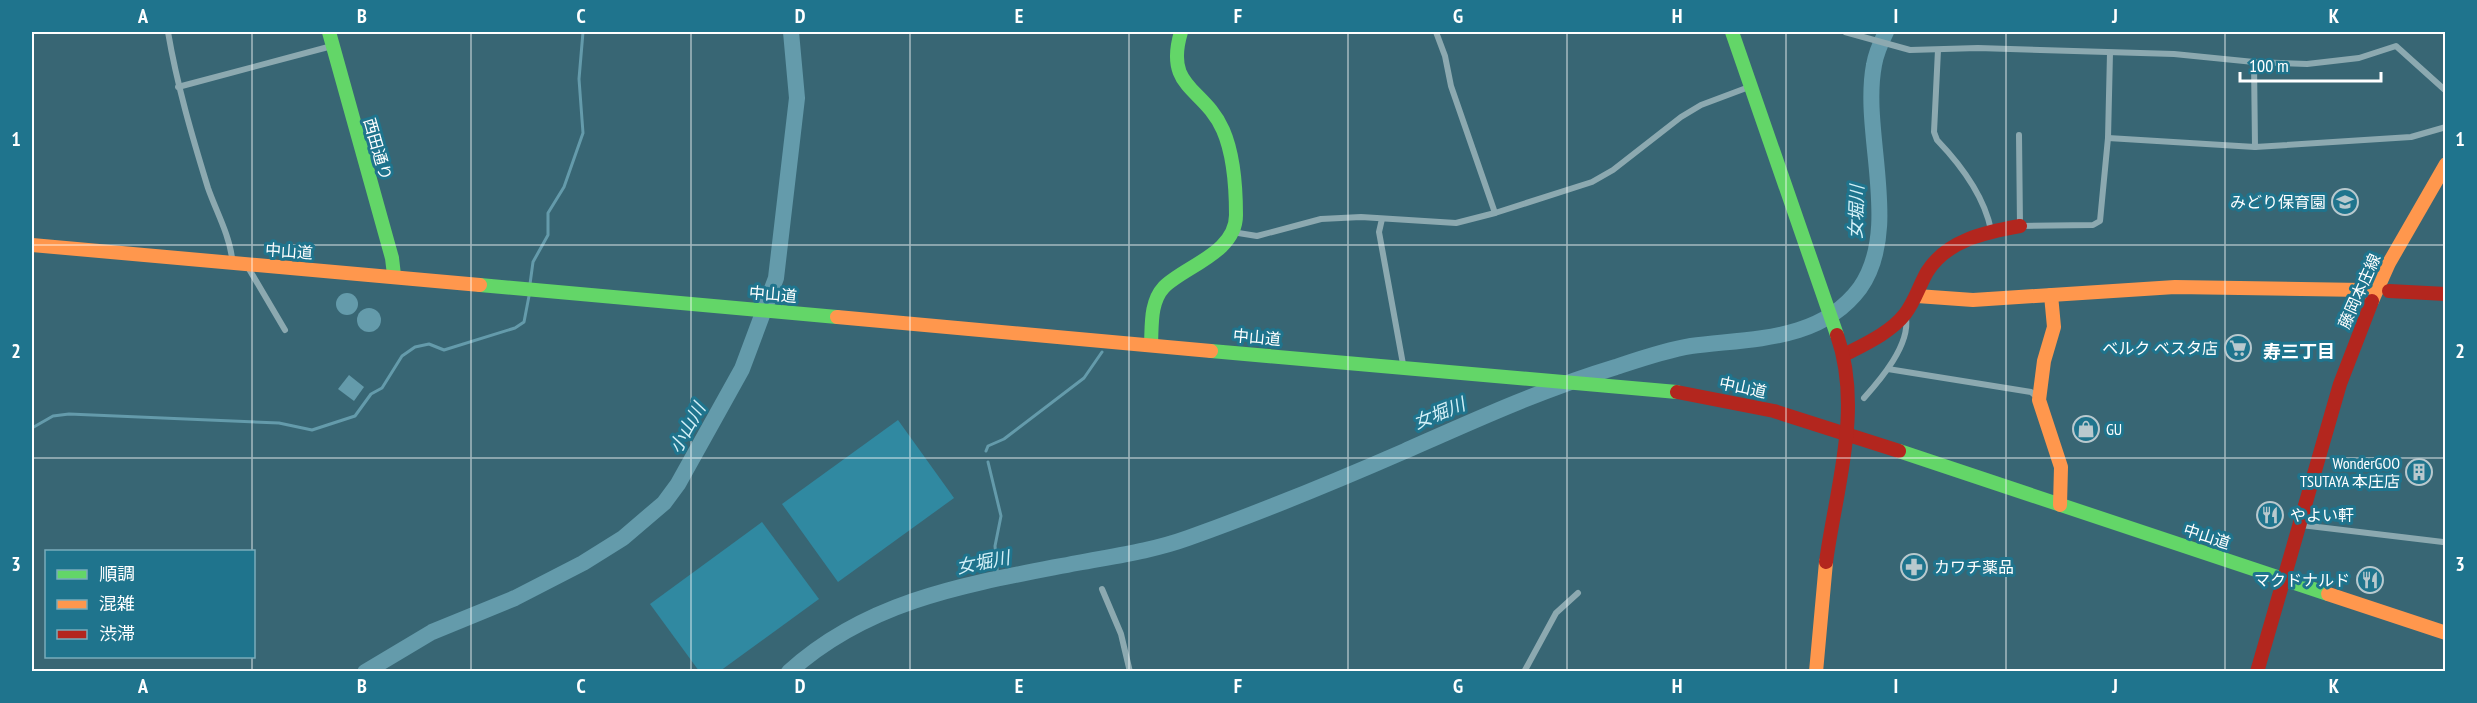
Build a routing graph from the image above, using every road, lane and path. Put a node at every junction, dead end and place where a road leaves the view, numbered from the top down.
1 (168, 32) edge
2 (1181, 32) edge
3 (1436, 32) edge
4 (1731, 32) edge
5 (1845, 32) edge
6 (331, 38) edge
7 (1938, 50) junction
8 (2110, 53) junction
9 (2254, 62) junction
10 (178, 87) junction
11 (1749, 87) junction
12 (2445, 91) edge
13 (2445, 127) edge
14 (2019, 135) dead end
15 (2108, 138) junction
16 (2254, 147) junction
17 (2445, 164) edge
18 (1495, 213) junction
19 (1382, 219) junction
20 (2020, 226) junction
21 (1991, 231) junction
22 (1232, 232) junction
23 (32, 244) edge
24 (232, 262) junction
25 (248, 264) junction
26 (394, 275) junction
27 (2363, 290) dead end
28 (2389, 291) dead end
29 (2445, 294) edge
30 (2052, 295) junction
31 (1917, 296) junction
32 (1905, 314) junction
33 (285, 330) dead end
34 (1151, 344) junction
35 (1844, 355) junction
36 (1403, 367) junction
37 (1888, 369) junction
38 (1864, 398) dead end
39 (2039, 400) junction
40 (1847, 434) junction
41 (2060, 505) junction
42 (2300, 525) junction
43 (2443, 542) dead end
44 (2285, 579) junction
45 (1102, 589) dead end
46 (1578, 593) dead end
47 (2445, 633) edge
48 (1131, 672) edge
49 (1524, 672) edge
50 (1816, 672) edge
51 (2257, 672) edge

1 - 10 street
2 - 22 main road
3 - 18 street
4 - 11 main road
5 - 7 street
6 - 10 street
6 - 26 main road, 西田通り
7 - 8 street
7 - 21 street
8 - 9 street
8 - 15 street
9 - 12 street
9 - 16 street
10 - 24 street
11 - 18 street
11 - 35 main road
13 - 16 street
14 - 20 street
15 - 16 street
15 - 20 street
17 - 42 main road, 藤岡本庄線
18 - 19 street
19 - 22 street
19 - 36 street
20 - 21 main road
21 - 31 main road
22 - 34 main road
23 - 24 main road, 中山道
24 - 25 main road, 中山道
25 - 26 main road, 中山道
25 - 33 street
26 - 34 main road, 中山道
27 - 30 main road
28 - 29 main road
30 - 31 main road
30 - 39 main road
31 - 32 main road
32 - 35 main road
32 - 37 street
34 - 36 main road, 中山道
35 - 40 main road
36 - 40 main road, 中山道
37 - 38 street
37 - 39 street
39 - 41 main road
40 - 41 main road, 中山道
40 - 50 main road
41 - 44 main road, 中山道
42 - 43 street
42 - 44 main road, 藤岡本庄線
44 - 47 main road, 中山道
44 - 51 main road, 藤岡本庄線
45 - 48 street
46 - 49 street

